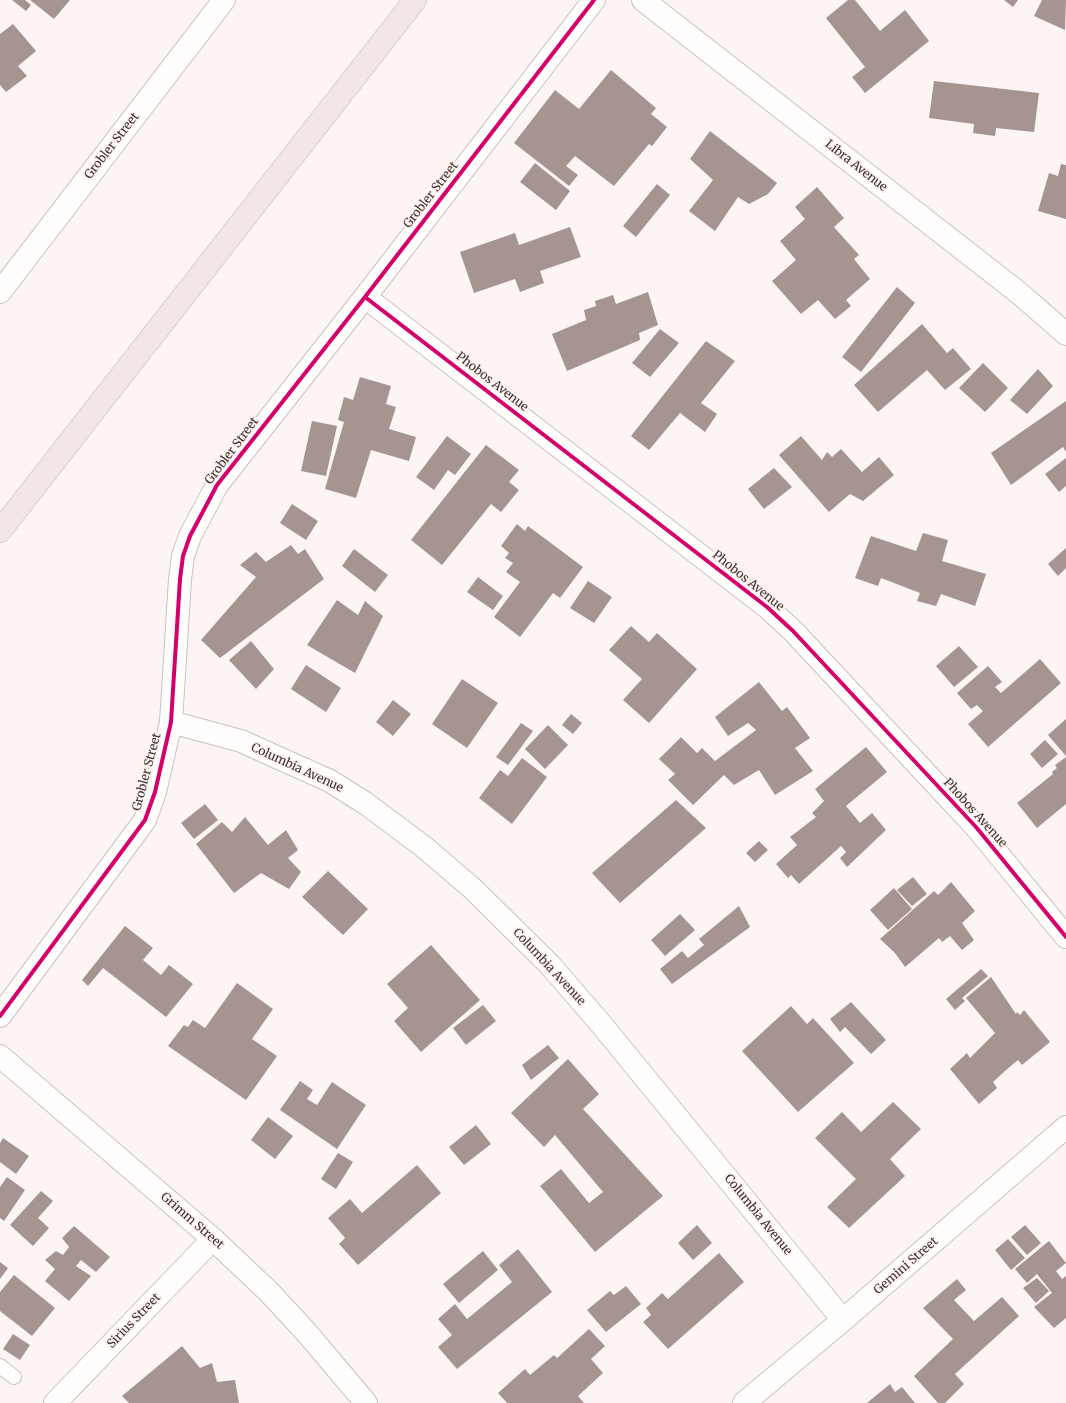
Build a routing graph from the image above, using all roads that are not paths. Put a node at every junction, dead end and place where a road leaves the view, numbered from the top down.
1 (224, 0) edge
2 (415, 0) edge
3 (594, 0) edge
4 (643, 0) edge
5 (0, 292) edge
6 (365, 297) junction
7 (1066, 334) edge
8 (0, 531) edge
9 (171, 722) junction
10 (1066, 937) edge
11 (0, 1016) edge
12 (0, 1056) edge
13 (1066, 1126) edge
14 (213, 1239) junction
15 (843, 1320) junction
16 (0, 1366) edge
17 (14, 1377) dead end
18 (55, 1403) edge
19 (366, 1403) edge
20 (744, 1403) edge

1 - 5 street, Grobler Street
2 - 8 main road
3 - 6 street, Grobler Street
4 - 7 street, Libra Avenue
6 - 9 street, Grobler Street
6 - 10 street, Phobos Avenue
9 - 11 street, Grobler Street
9 - 15 street, Columbia Avenue
12 - 14 street, Grimm Street
13 - 15 street, Gemini Street
14 - 18 street, Sirius Street
14 - 19 street, Grimm Street
15 - 20 street, Gemini Street
16 - 17 lane

